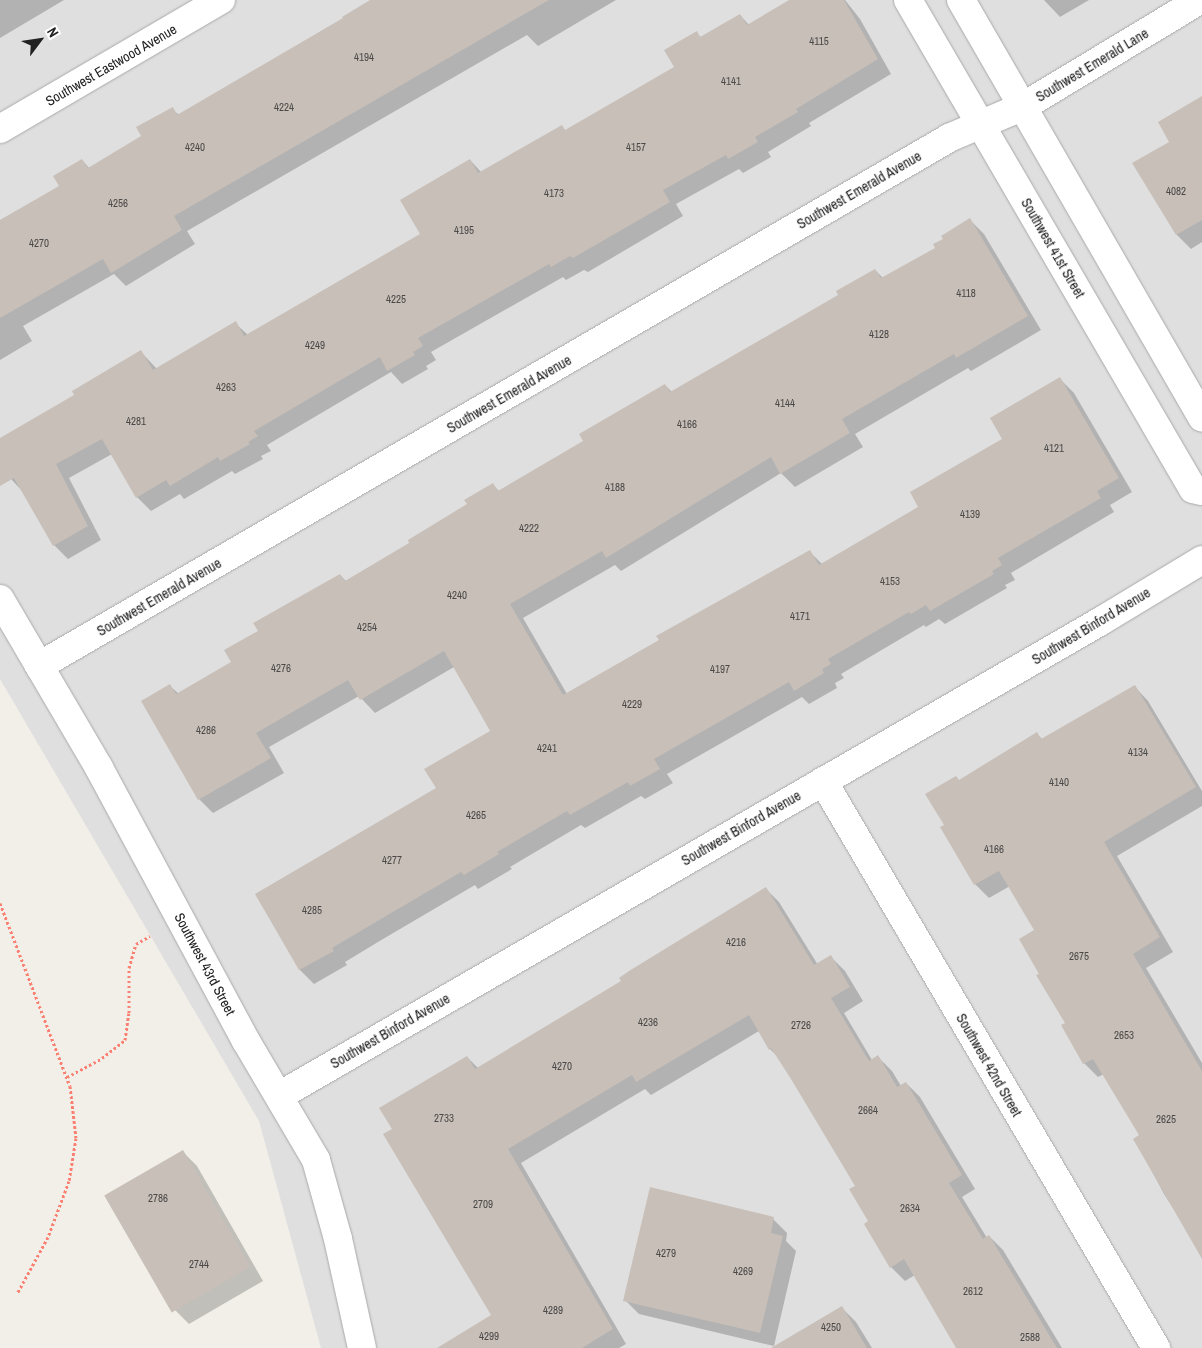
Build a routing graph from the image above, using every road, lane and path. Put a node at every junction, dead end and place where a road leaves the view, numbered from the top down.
1 (222, 0) edge
2 (908, 0) edge
3 (962, 0) edge
4 (1200, 0) edge
5 (1024, 106) junction
6 (980, 124) junction
7 (0, 129) edge
8 (1202, 417) edge
9 (1202, 491) edge
10 (1202, 560) edge
11 (0, 599) edge
12 (39, 666) junction
13 (823, 781) junction
14 (0, 903) edge
15 (181, 918) junction
16 (67, 1077) junction
17 (279, 1096) junction
18 (18, 1292) dead end
19 (362, 1348) edge
20 (1156, 1348) edge

1 - 7 street, Southwest Eastwood Avenue
2 - 6 street, Southwest 41st Street
3 - 5 street
4 - 5 street, Southwest Emerald Lane
5 - 6 street, Southwest Emerald Lane
5 - 8 street
6 - 9 street, Southwest 41st Street
6 - 12 street, Southwest Emerald Avenue
10 - 13 street, Southwest Binford Avenue
11 - 12 street, Southwest 43rd Street
12 - 15 street, Southwest 43rd Street
13 - 17 street, Southwest Binford Avenue
13 - 20 street, Southwest 42nd Street
14 - 16 path
15 - 16 path
15 - 17 street, Southwest 43rd Street
16 - 18 path
17 - 19 street, Southwest 43rd Street

